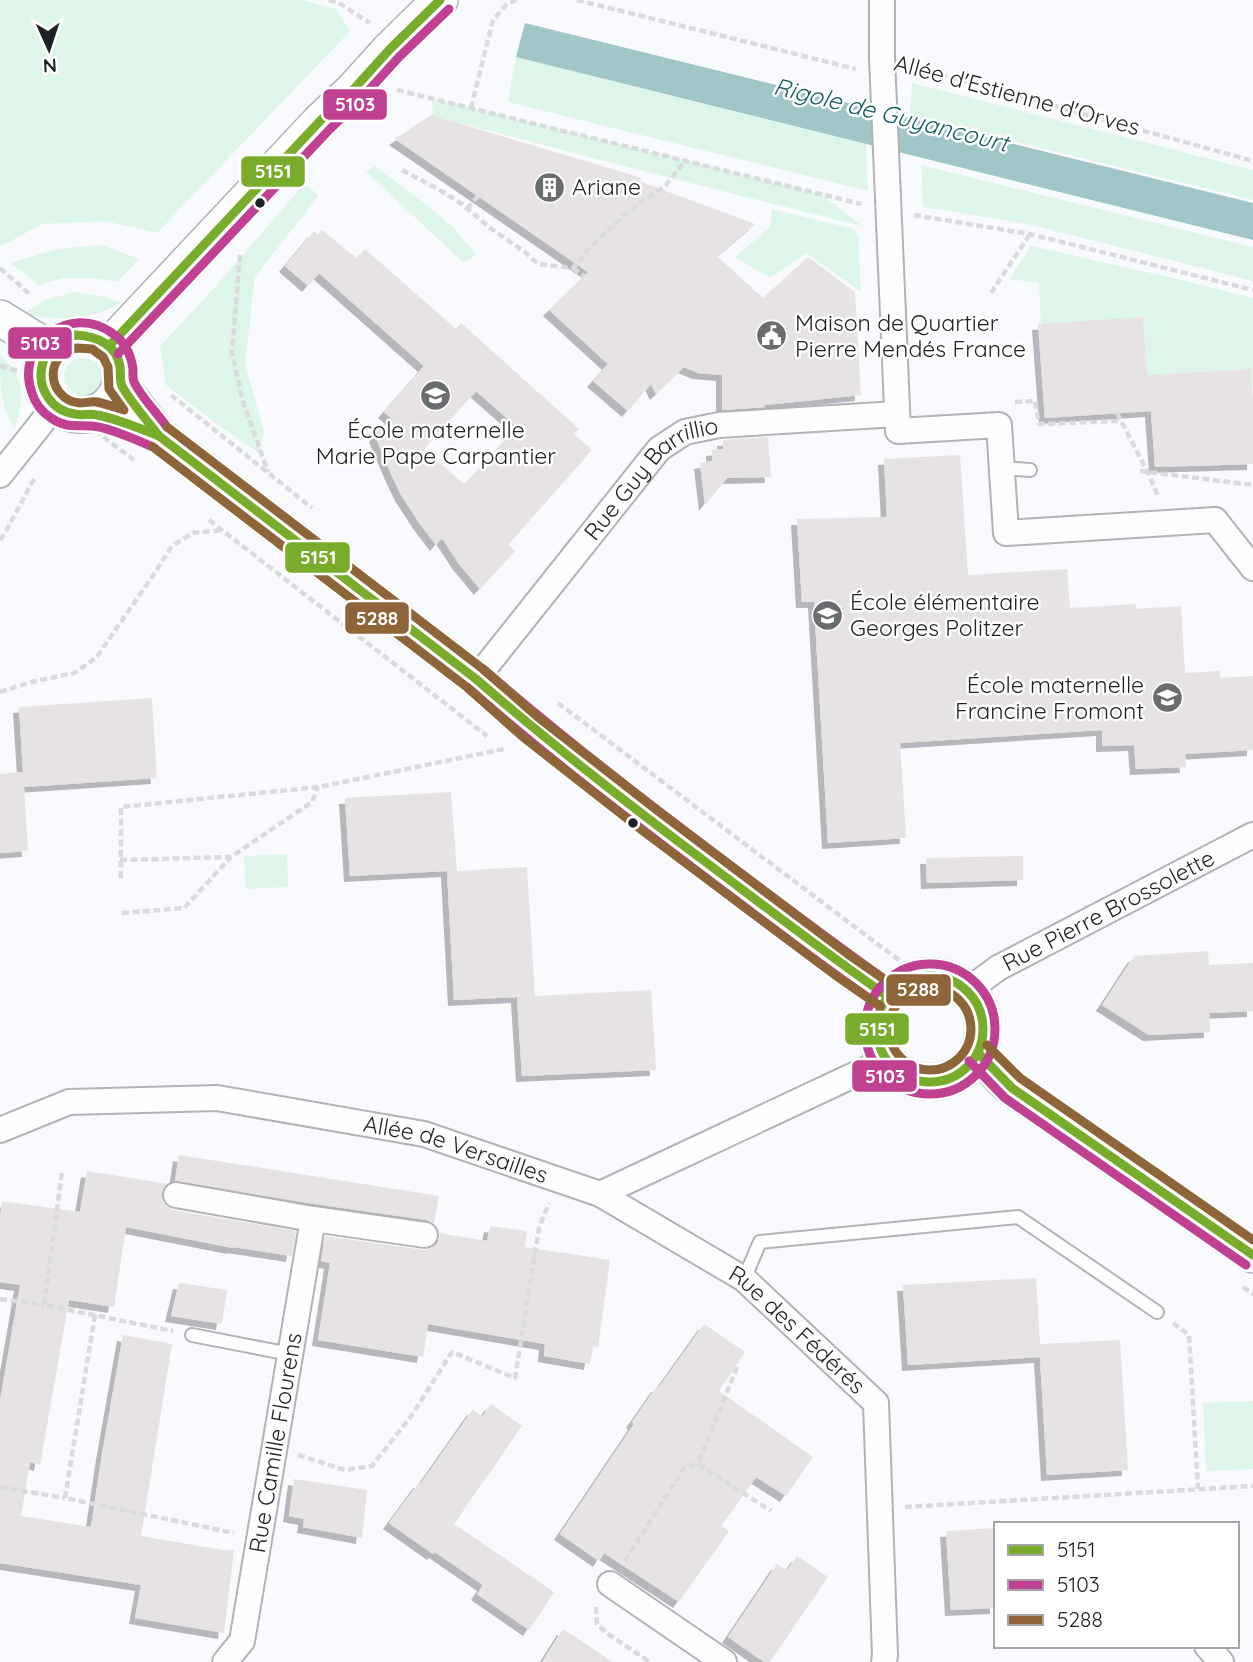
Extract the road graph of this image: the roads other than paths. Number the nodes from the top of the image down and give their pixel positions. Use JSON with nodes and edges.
{"nodes":[{"id":1,"x":409,"y":0,"type":"edge"},
{"id":2,"x":440,"y":0,"type":"edge"},
{"id":3,"x":882,"y":0,"type":"edge"},
{"id":4,"x":287,"y":157,"type":"junction"},
{"id":5,"x":0,"y":318,"type":"edge"},
{"id":6,"x":109,"y":346,"type":"junction"},
{"id":7,"x":50,"y":349,"type":"junction"},
{"id":8,"x":120,"y":385,"type":"junction"},
{"id":9,"x":55,"y":407,"type":"junction"},
{"id":10,"x":93,"y":414,"type":"junction"},
{"id":11,"x":897,"y":414,"type":"junction"},
{"id":12,"x":159,"y":436,"type":"junction"},
{"id":13,"x":1002,"y":470,"type":"junction"},
{"id":14,"x":1030,"y":470,"type":"dead end"},
{"id":15,"x":0,"y":475,"type":"edge"},
{"id":16,"x":1253,"y":568,"type":"edge"},
{"id":17,"x":476,"y":679,"type":"junction"},
{"id":18,"x":1253,"y":835,"type":"edge"},
{"id":19,"x":967,"y":990,"type":"junction"},
{"id":20,"x":887,"y":996,"type":"junction"},
{"id":21,"x":978,"y":1054,"type":"junction"},
{"id":22,"x":886,"y":1060,"type":"junction"},
{"id":23,"x":0,"y":1130,"type":"edge"},
{"id":24,"x":600,"y":1194,"type":"junction"},
{"id":25,"x":176,"y":1195,"type":"dead end"},
{"id":26,"x":313,"y":1219,"type":"junction"},
{"id":27,"x":425,"y":1235,"type":"dead end"},
{"id":28,"x":1253,"y":1255,"type":"edge"},
{"id":29,"x":744,"y":1279,"type":"junction"},
{"id":30,"x":1157,"y":1311,"type":"road end"},
{"id":31,"x":192,"y":1335,"type":"road end"},
{"id":32,"x":290,"y":1354,"type":"junction"},
{"id":33,"x":610,"y":1584,"type":"dead end"},
{"id":34,"x":225,"y":1662,"type":"edge"},
{"id":35,"x":724,"y":1662,"type":"edge"},
{"id":36,"x":884,"y":1662,"type":"edge"}],
"edges":[{"from":1,"to":4,"type":"street"},
{"from":2,"to":4,"type":"street"},
{"from":3,"to":11,"type":"street"},
{"from":4,"to":6,"type":"street"},
{"from":5,"to":7,"type":"street"},
{"from":6,"to":7,"type":"street"},
{"from":6,"to":8,"type":"street"},
{"from":7,"to":9,"type":"street"},
{"from":8,"to":10,"type":"street"},
{"from":8,"to":12,"type":"street"},
{"from":9,"to":10,"type":"street"},
{"from":9,"to":15,"type":"street"},
{"from":10,"to":12,"type":"street"},
{"from":11,"to":13,"type":"street"},
{"from":11,"to":17,"type":"street","name":"Rue Guy Barrillio"},
{"from":12,"to":17,"type":"street"},
{"from":13,"to":14,"type":"lane"},
{"from":13,"to":16,"type":"street"},
{"from":17,"to":20,"type":"street"},
{"from":18,"to":19,"type":"street","name":"Rue Pierre Brossolette"},
{"from":19,"to":20,"type":"street"},
{"from":19,"to":21,"type":"street"},
{"from":20,"to":22,"type":"street"},
{"from":21,"to":22,"type":"street"},
{"from":21,"to":28,"type":"street"},
{"from":22,"to":24,"type":"street"},
{"from":23,"to":24,"type":"street","name":"Allée de Versailles"},
{"from":24,"to":29,"type":"street","name":"Rue des Fédérés"},
{"from":25,"to":26,"type":"street"},
{"from":26,"to":27,"type":"street"},
{"from":26,"to":32,"type":"street","name":"Rue Camille Flourens"},
{"from":29,"to":30,"type":"lane"},
{"from":29,"to":36,"type":"street","name":"Rue des Fédérés"},
{"from":31,"to":32,"type":"lane"},
{"from":32,"to":34,"type":"street","name":"Rue Camille Flourens"},
{"from":33,"to":35,"type":"street"}]}
